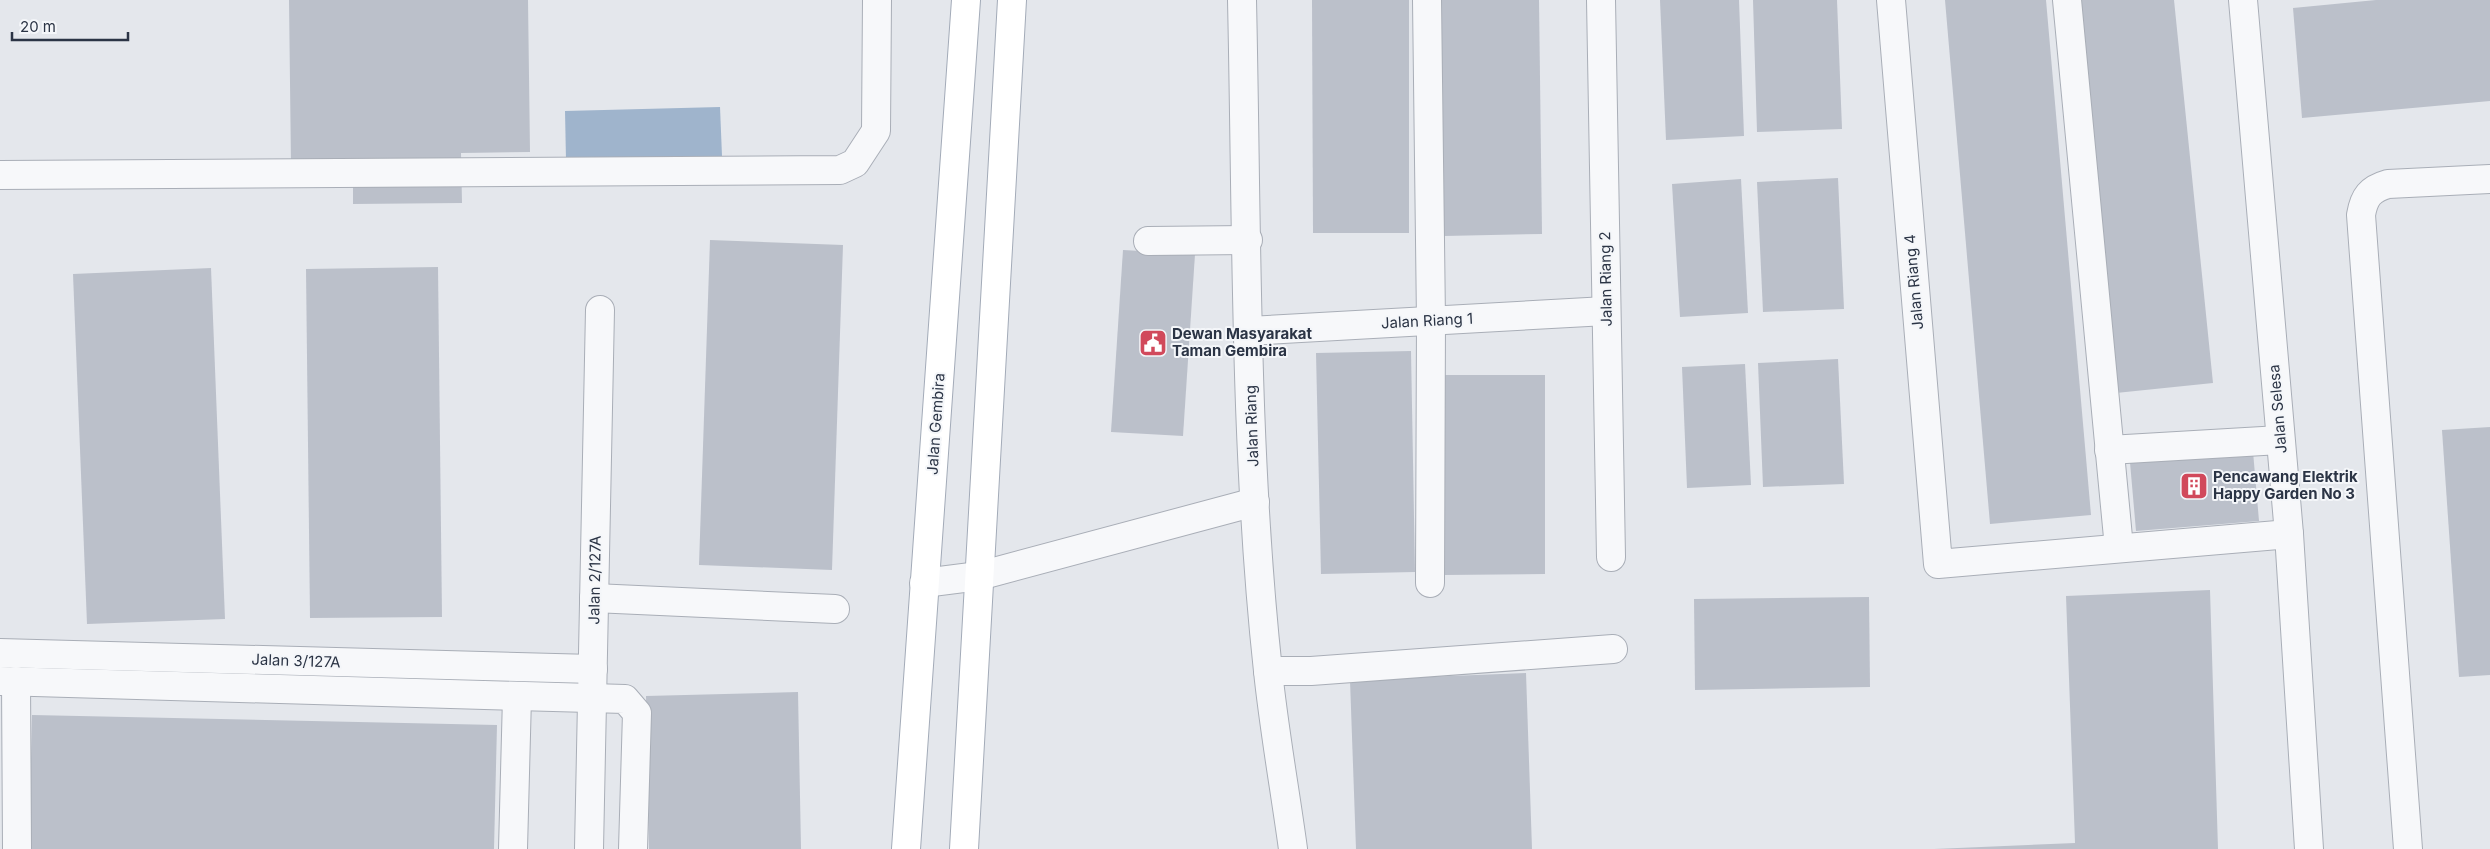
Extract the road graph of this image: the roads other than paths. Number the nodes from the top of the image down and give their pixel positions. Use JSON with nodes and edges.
{"nodes":[{"id":1,"x":877,"y":0,"type":"edge"},
{"id":2,"x":966,"y":0,"type":"edge"},
{"id":3,"x":1012,"y":0,"type":"edge"},
{"id":4,"x":1242,"y":0,"type":"edge"},
{"id":5,"x":1427,"y":0,"type":"edge"},
{"id":6,"x":1601,"y":0,"type":"edge"},
{"id":7,"x":1891,"y":0,"type":"edge"},
{"id":8,"x":1898,"y":0,"type":"edge"},
{"id":9,"x":2067,"y":0,"type":"edge"},
{"id":10,"x":2243,"y":0,"type":"edge"},
{"id":11,"x":0,"y":175,"type":"edge"},
{"id":12,"x":2490,"y":179,"type":"edge"},
{"id":13,"x":1248,"y":240,"type":"junction"},
{"id":14,"x":1148,"y":241,"type":"dead end"},
{"id":15,"x":600,"y":310,"type":"dead end"},
{"id":16,"x":1606,"y":311,"type":"junction"},
{"id":17,"x":1431,"y":321,"type":"junction"},
{"id":18,"x":1248,"y":331,"type":"junction"},
{"id":19,"x":2280,"y":440,"type":"junction"},
{"id":20,"x":2109,"y":450,"type":"junction"},
{"id":21,"x":1255,"y":502,"type":"junction"},
{"id":22,"x":2289,"y":534,"type":"junction"},
{"id":23,"x":2119,"y":548,"type":"junction"},
{"id":24,"x":1611,"y":557,"type":"dead end"},
{"id":25,"x":979,"y":576,"type":"junction"},
{"id":26,"x":924,"y":583,"type":"junction"},
{"id":27,"x":1430,"y":583,"type":"dead end"},
{"id":28,"x":594,"y":598,"type":"junction"},
{"id":29,"x":835,"y":609,"type":"dead end"},
{"id":30,"x":1613,"y":649,"type":"dead end"},
{"id":31,"x":0,"y":653,"type":"edge"},
{"id":32,"x":593,"y":669,"type":"junction"},
{"id":33,"x":1268,"y":671,"type":"junction"},
{"id":34,"x":8,"y":681,"type":"edge"},
{"id":35,"x":517,"y":697,"type":"junction"},
{"id":36,"x":593,"y":699,"type":"junction"},
{"id":37,"x":17,"y":849,"type":"edge"},
{"id":38,"x":513,"y":849,"type":"edge"},
{"id":39,"x":589,"y":849,"type":"edge"},
{"id":40,"x":633,"y":849,"type":"edge"},
{"id":41,"x":906,"y":849,"type":"edge"},
{"id":42,"x":964,"y":849,"type":"edge"},
{"id":43,"x":1293,"y":849,"type":"edge"},
{"id":44,"x":2309,"y":849,"type":"edge"},
{"id":45,"x":2408,"y":849,"type":"edge"}],
"edges":[{"from":1,"to":11,"type":"street"},
{"from":2,"to":26,"type":"main road","name":"Jalan Gembira"},
{"from":3,"to":25,"type":"main road"},
{"from":4,"to":13,"type":"street","name":"Jalan Riang"},
{"from":5,"to":17,"type":"street"},
{"from":6,"to":16,"type":"street","name":"Jalan Riang 2"},
{"from":7,"to":8,"type":"street"},
{"from":7,"to":23,"type":"street","name":"Jalan Riang 4"},
{"from":9,"to":20,"type":"street"},
{"from":10,"to":19,"type":"street","name":"Jalan Selesa"},
{"from":12,"to":45,"type":"street"},
{"from":13,"to":14,"type":"street"},
{"from":13,"to":18,"type":"street","name":"Jalan Riang"},
{"from":15,"to":28,"type":"street","name":"Jalan 2/127A"},
{"from":16,"to":17,"type":"street","name":"Jalan Riang 1"},
{"from":16,"to":24,"type":"street","name":"Jalan Riang 2"},
{"from":17,"to":18,"type":"street","name":"Jalan Riang 1"},
{"from":17,"to":27,"type":"street"},
{"from":18,"to":21,"type":"street","name":"Jalan Riang"},
{"from":19,"to":20,"type":"street"},
{"from":19,"to":22,"type":"street","name":"Jalan Selesa"},
{"from":20,"to":23,"type":"street"},
{"from":21,"to":25,"type":"street"},
{"from":21,"to":33,"type":"street","name":"Jalan Riang"},
{"from":22,"to":23,"type":"street"},
{"from":22,"to":44,"type":"street","name":"Jalan Selesa"},
{"from":25,"to":26,"type":"street"},
{"from":25,"to":42,"type":"main road"},
{"from":26,"to":41,"type":"main road","name":"Jalan Gembira"},
{"from":28,"to":29,"type":"street"},
{"from":28,"to":32,"type":"street","name":"Jalan 2/127A"},
{"from":30,"to":33,"type":"street"},
{"from":31,"to":32,"type":"street","name":"Jalan 3/127A"},
{"from":32,"to":36,"type":"street","name":"Jalan 2/127A"},
{"from":33,"to":43,"type":"street","name":"Jalan Riang"},
{"from":34,"to":35,"type":"street"},
{"from":34,"to":37,"type":"street"},
{"from":35,"to":36,"type":"street"},
{"from":35,"to":38,"type":"street"},
{"from":36,"to":39,"type":"street","name":"Jalan 2/127A"},
{"from":36,"to":40,"type":"street"}]}
